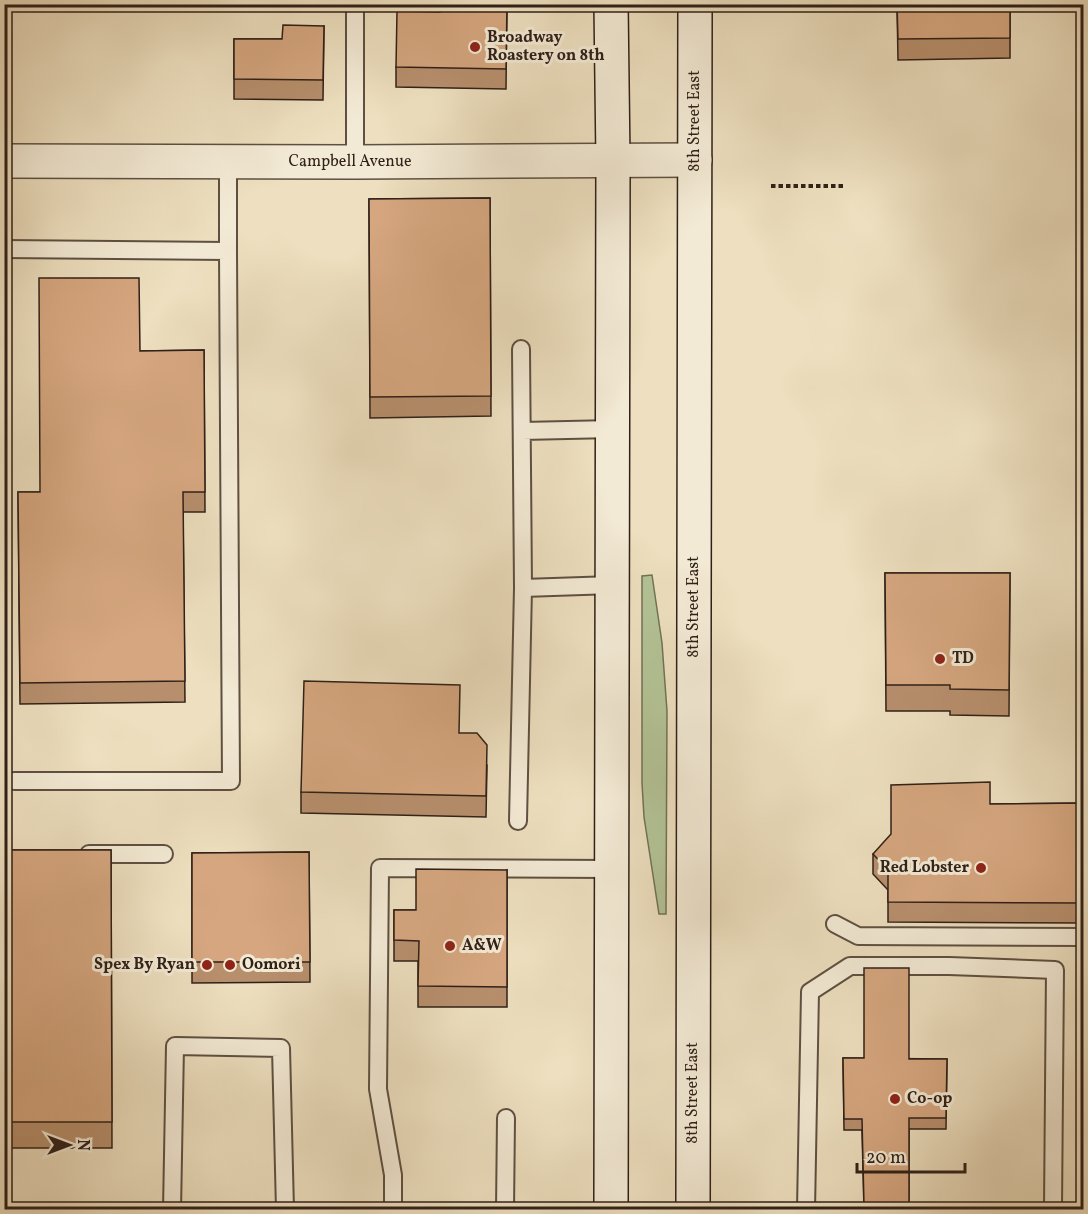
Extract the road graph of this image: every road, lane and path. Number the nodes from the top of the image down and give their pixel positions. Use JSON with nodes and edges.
{"nodes":[{"id":1,"x":355,"y":4,"type":"edge"},
{"id":2,"x":611,"y":4,"type":"edge"},
{"id":3,"x":694,"y":4,"type":"edge"},
{"id":4,"x":695,"y":160,"type":"junction"},
{"id":5,"x":4,"y":161,"type":"edge"},
{"id":6,"x":613,"y":161,"type":"junction"},
{"id":7,"x":228,"y":162,"type":"junction"},
{"id":8,"x":355,"y":162,"type":"junction"},
{"id":9,"x":771,"y":186,"type":"dead end"},
{"id":10,"x":843,"y":186,"type":"dead end"},
{"id":11,"x":4,"y":249,"type":"edge"},
{"id":12,"x":228,"y":251,"type":"junction"},
{"id":13,"x":521,"y":349,"type":"dead end"},
{"id":14,"x":613,"y":429,"type":"junction"},
{"id":15,"x":522,"y":431,"type":"junction"},
{"id":16,"x":613,"y":585,"type":"junction"},
{"id":17,"x":523,"y":588,"type":"junction"},
{"id":18,"x":14,"y":781,"type":"dead end"},
{"id":19,"x":518,"y":821,"type":"dead end"},
{"id":20,"x":73,"y":854,"type":"edge"},
{"id":21,"x":164,"y":854,"type":"dead end"},
{"id":22,"x":611,"y":869,"type":"junction"},
{"id":23,"x":836,"y":924,"type":"dead end"},
{"id":24,"x":1083,"y":937,"type":"edge"},
{"id":25,"x":506,"y":1118,"type":"dead end"},
{"id":26,"x":172,"y":1209,"type":"edge"},
{"id":27,"x":285,"y":1209,"type":"edge"},
{"id":28,"x":393,"y":1209,"type":"edge"},
{"id":29,"x":505,"y":1209,"type":"edge"},
{"id":30,"x":611,"y":1209,"type":"edge"},
{"id":31,"x":693,"y":1209,"type":"edge"},
{"id":32,"x":806,"y":1209,"type":"edge"},
{"id":33,"x":1053,"y":1209,"type":"edge"}],
"edges":[{"from":1,"to":8,"type":"lane"},
{"from":2,"to":6,"type":"main road"},
{"from":3,"to":4,"type":"main road","name":"8th Street East"},
{"from":4,"to":6,"type":"main road","name":"Campbell Avenue"},
{"from":4,"to":31,"type":"main road","name":"8th Street East"},
{"from":5,"to":7,"type":"main road","name":"Campbell Avenue"},
{"from":6,"to":8,"type":"main road","name":"Campbell Avenue"},
{"from":6,"to":14,"type":"main road"},
{"from":7,"to":8,"type":"main road","name":"Campbell Avenue"},
{"from":7,"to":12,"type":"lane"},
{"from":9,"to":10,"type":"path"},
{"from":11,"to":12,"type":"lane"},
{"from":12,"to":18,"type":"lane"},
{"from":13,"to":15,"type":"lane"},
{"from":14,"to":15,"type":"lane"},
{"from":14,"to":16,"type":"main road"},
{"from":15,"to":17,"type":"lane"},
{"from":16,"to":17,"type":"lane"},
{"from":16,"to":22,"type":"main road"},
{"from":17,"to":19,"type":"lane"},
{"from":20,"to":21,"type":"lane"},
{"from":22,"to":28,"type":"lane"},
{"from":22,"to":30,"type":"main road"},
{"from":23,"to":24,"type":"lane"},
{"from":25,"to":29,"type":"lane"},
{"from":26,"to":27,"type":"lane"},
{"from":32,"to":33,"type":"lane"}]}
